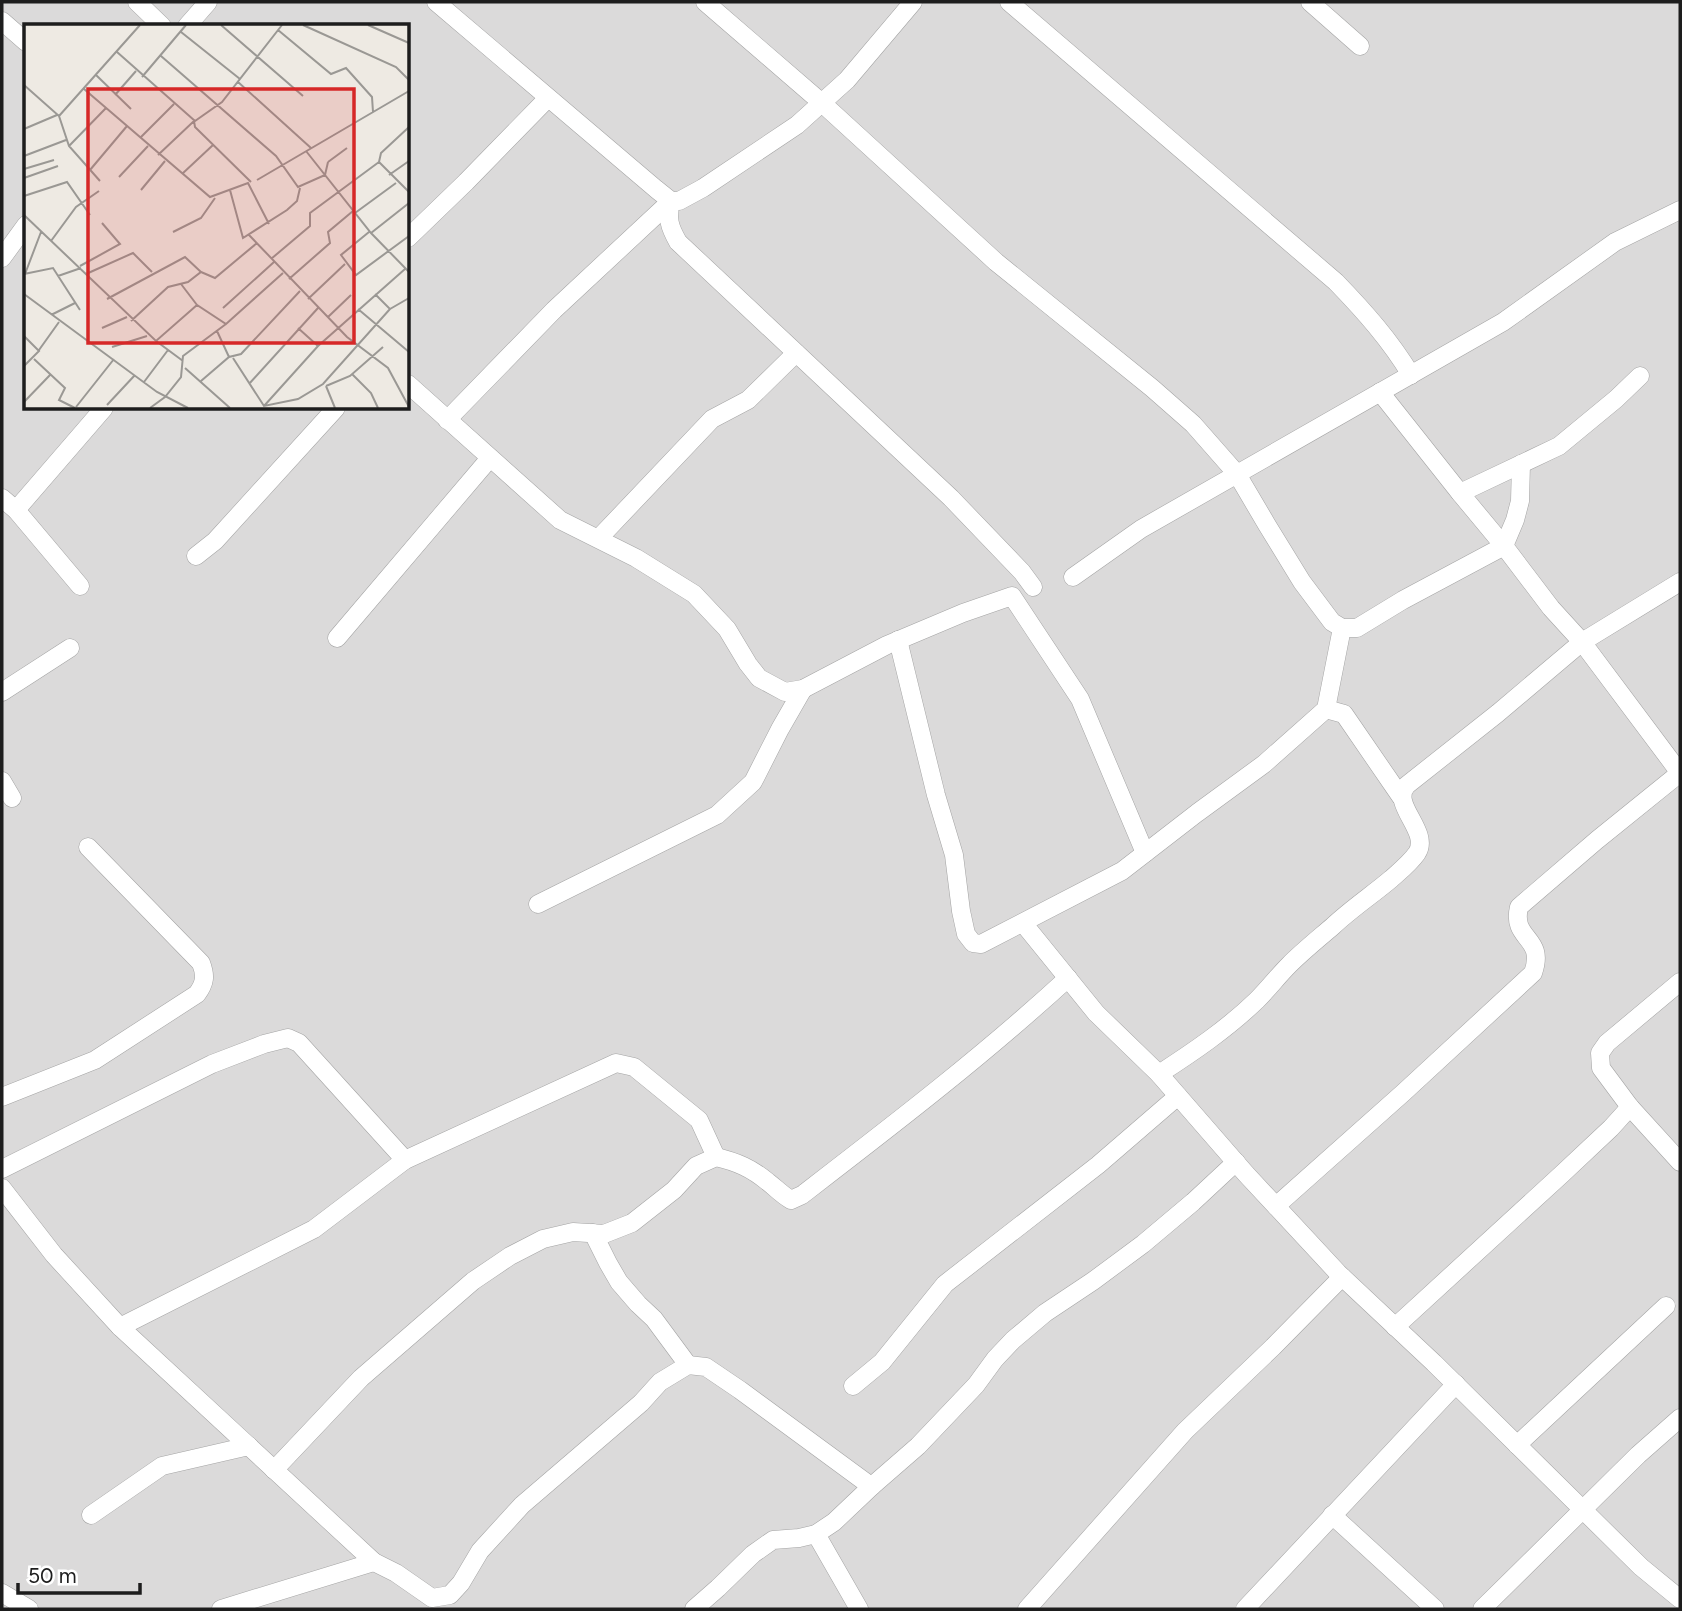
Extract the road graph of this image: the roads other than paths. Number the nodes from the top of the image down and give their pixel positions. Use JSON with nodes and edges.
{"nodes":[{"id":1,"x":137,"y":2,"type":"edge"},
{"id":2,"x":208,"y":2,"type":"edge"},
{"id":3,"x":436,"y":2,"type":"edge"},
{"id":4,"x":705,"y":2,"type":"edge"},
{"id":5,"x":913,"y":2,"type":"edge"},
{"id":6,"x":1009,"y":2,"type":"edge"},
{"id":7,"x":1310,"y":2,"type":"edge"},
{"id":8,"x":2,"y":21,"type":"edge"},
{"id":9,"x":160,"y":24,"type":"edge"},
{"id":10,"x":189,"y":24,"type":"edge"},
{"id":11,"x":24,"y":40,"type":"edge"},
{"id":12,"x":1360,"y":46,"type":"dead end"},
{"id":13,"x":548,"y":98,"type":"junction"},
{"id":14,"x":822,"y":103,"type":"junction"},
{"id":15,"x":671,"y":201,"type":"junction"},
{"id":16,"x":1680,"y":210,"type":"edge"},
{"id":17,"x":24,"y":228,"type":"edge"},
{"id":18,"x":410,"y":236,"type":"edge"},
{"id":19,"x":2,"y":258,"type":"edge"},
{"id":20,"x":796,"y":352,"type":"junction"},
{"id":21,"x":1411,"y":375,"type":"junction"},
{"id":22,"x":1640,"y":376,"type":"dead end"},
{"id":23,"x":410,"y":386,"type":"edge"},
{"id":24,"x":1380,"y":392,"type":"junction"},
{"id":25,"x":102,"y":410,"type":"edge"},
{"id":26,"x":334,"y":410,"type":"edge"},
{"id":27,"x":447,"y":420,"type":"junction"},
{"id":28,"x":490,"y":458,"type":"junction"},
{"id":29,"x":1521,"y":464,"type":"junction"},
{"id":30,"x":1237,"y":474,"type":"junction"},
{"id":31,"x":1460,"y":493,"type":"junction"},
{"id":32,"x":9,"y":504,"type":"edge"},
{"id":33,"x":599,"y":538,"type":"junction"},
{"id":34,"x":1504,"y":546,"type":"junction"},
{"id":35,"x":197,"y":556,"type":"dead end"},
{"id":36,"x":1073,"y":577,"type":"dead end"},
{"id":37,"x":1680,"y":582,"type":"edge"},
{"id":38,"x":80,"y":586,"type":"dead end"},
{"id":39,"x":1033,"y":587,"type":"dead end"},
{"id":40,"x":1342,"y":628,"type":"junction"},
{"id":41,"x":337,"y":638,"type":"dead end"},
{"id":42,"x":898,"y":640,"type":"junction"},
{"id":43,"x":1582,"y":642,"type":"junction"},
{"id":44,"x":70,"y":648,"type":"dead end"},
{"id":45,"x":803,"y":689,"type":"junction"},
{"id":46,"x":2,"y":692,"type":"edge"},
{"id":47,"x":1326,"y":709,"type":"junction"},
{"id":48,"x":1680,"y":773,"type":"edge"},
{"id":49,"x":2,"y":781,"type":"edge"},
{"id":50,"x":1401,"y":797,"type":"junction"},
{"id":51,"x":12,"y":798,"type":"dead end"},
{"id":52,"x":88,"y":847,"type":"dead end"},
{"id":53,"x":1145,"y":853,"type":"junction"},
{"id":54,"x":538,"y":904,"type":"dead end"},
{"id":55,"x":1023,"y":923,"type":"junction"},
{"id":56,"x":1068,"y":978,"type":"junction"},
{"id":57,"x":1680,"y":982,"type":"edge"},
{"id":58,"x":1159,"y":1074,"type":"junction"},
{"id":59,"x":1178,"y":1096,"type":"junction"},
{"id":60,"x":2,"y":1097,"type":"edge"},
{"id":61,"x":1630,"y":1107,"type":"junction"},
{"id":62,"x":716,"y":1157,"type":"junction"},
{"id":63,"x":405,"y":1160,"type":"junction"},
{"id":64,"x":1236,"y":1162,"type":"junction"},
{"id":65,"x":1680,"y":1162,"type":"edge"},
{"id":66,"x":2,"y":1169,"type":"edge"},
{"id":67,"x":2,"y":1188,"type":"edge"},
{"id":68,"x":1276,"y":1206,"type":"junction"},
{"id":69,"x":593,"y":1233,"type":"junction"},
{"id":70,"x":1342,"y":1276,"type":"junction"},
{"id":71,"x":1667,"y":1306,"type":"dead end"},
{"id":72,"x":120,"y":1327,"type":"junction"},
{"id":73,"x":1395,"y":1327,"type":"junction"},
{"id":74,"x":688,"y":1365,"type":"junction"},
{"id":75,"x":1456,"y":1384,"type":"junction"},
{"id":76,"x":853,"y":1386,"type":"dead end"},
{"id":77,"x":1680,"y":1418,"type":"edge"},
{"id":78,"x":1517,"y":1445,"type":"junction"},
{"id":79,"x":249,"y":1447,"type":"junction"},
{"id":80,"x":274,"y":1470,"type":"junction"},
{"id":81,"x":872,"y":1486,"type":"junction"},
{"id":82,"x":1582,"y":1509,"type":"junction"},
{"id":83,"x":1332,"y":1515,"type":"junction"},
{"id":84,"x":91,"y":1516,"type":"dead end"},
{"id":85,"x":816,"y":1534,"type":"junction"},
{"id":86,"x":374,"y":1562,"type":"junction"},
{"id":87,"x":2,"y":1593,"type":"edge"},
{"id":88,"x":432,"y":1598,"type":"junction"},
{"id":89,"x":1680,"y":1598,"type":"edge"},
{"id":90,"x":29,"y":1609,"type":"edge"},
{"id":91,"x":221,"y":1609,"type":"edge"},
{"id":92,"x":447,"y":1609,"type":"edge"},
{"id":93,"x":694,"y":1609,"type":"edge"},
{"id":94,"x":859,"y":1609,"type":"edge"},
{"id":95,"x":1027,"y":1609,"type":"edge"},
{"id":96,"x":1245,"y":1609,"type":"edge"},
{"id":97,"x":1435,"y":1609,"type":"edge"},
{"id":98,"x":1482,"y":1609,"type":"edge"}],
"edges":[{"from":1,"to":9,"type":"street"},
{"from":2,"to":10,"type":"street"},
{"from":3,"to":13,"type":"street"},
{"from":4,"to":14,"type":"street"},
{"from":5,"to":14,"type":"street"},
{"from":6,"to":21,"type":"street"},
{"from":7,"to":12,"type":"street"},
{"from":8,"to":11,"type":"street"},
{"from":13,"to":15,"type":"street"},
{"from":13,"to":18,"type":"street"},
{"from":14,"to":15,"type":"street"},
{"from":14,"to":30,"type":"street"},
{"from":15,"to":20,"type":"street"},
{"from":15,"to":27,"type":"street"},
{"from":16,"to":21,"type":"street"},
{"from":17,"to":19,"type":"street"},
{"from":20,"to":33,"type":"street"},
{"from":20,"to":39,"type":"street"},
{"from":21,"to":24,"type":"street"},
{"from":22,"to":29,"type":"street"},
{"from":23,"to":27,"type":"street"},
{"from":24,"to":30,"type":"street"},
{"from":24,"to":31,"type":"street"},
{"from":25,"to":32,"type":"street"},
{"from":26,"to":35,"type":"street"},
{"from":27,"to":28,"type":"street"},
{"from":28,"to":33,"type":"street"},
{"from":28,"to":41,"type":"street"},
{"from":29,"to":31,"type":"street"},
{"from":29,"to":34,"type":"street"},
{"from":30,"to":36,"type":"street"},
{"from":30,"to":40,"type":"street"},
{"from":31,"to":34,"type":"street"},
{"from":32,"to":38,"type":"street"},
{"from":33,"to":45,"type":"street"},
{"from":34,"to":40,"type":"street"},
{"from":34,"to":43,"type":"street"},
{"from":37,"to":43,"type":"street"},
{"from":40,"to":47,"type":"street"},
{"from":42,"to":45,"type":"street"},
{"from":42,"to":53,"type":"street"},
{"from":42,"to":55,"type":"street"},
{"from":43,"to":48,"type":"street"},
{"from":43,"to":50,"type":"street"},
{"from":44,"to":46,"type":"street"},
{"from":45,"to":54,"type":"street"},
{"from":47,"to":50,"type":"street"},
{"from":47,"to":53,"type":"street"},
{"from":48,"to":68,"type":"street"},
{"from":49,"to":51,"type":"street"},
{"from":50,"to":58,"type":"street"},
{"from":52,"to":60,"type":"street"},
{"from":53,"to":55,"type":"street"},
{"from":55,"to":56,"type":"street"},
{"from":56,"to":58,"type":"street"},
{"from":56,"to":62,"type":"street"},
{"from":57,"to":61,"type":"street"},
{"from":58,"to":59,"type":"street"},
{"from":59,"to":64,"type":"street"},
{"from":59,"to":76,"type":"street"},
{"from":61,"to":65,"type":"street"},
{"from":61,"to":73,"type":"street"},
{"from":62,"to":63,"type":"street"},
{"from":62,"to":69,"type":"street"},
{"from":63,"to":66,"type":"street"},
{"from":63,"to":72,"type":"street"},
{"from":64,"to":68,"type":"street"},
{"from":64,"to":81,"type":"street"},
{"from":67,"to":72,"type":"street"},
{"from":68,"to":70,"type":"street"},
{"from":69,"to":74,"type":"street"},
{"from":69,"to":80,"type":"street"},
{"from":70,"to":73,"type":"street"},
{"from":70,"to":95,"type":"street"},
{"from":71,"to":78,"type":"street"},
{"from":72,"to":79,"type":"street"},
{"from":73,"to":75,"type":"street"},
{"from":74,"to":81,"type":"street"},
{"from":74,"to":88,"type":"street"},
{"from":75,"to":78,"type":"street"},
{"from":75,"to":83,"type":"street"},
{"from":77,"to":82,"type":"street"},
{"from":78,"to":82,"type":"street"},
{"from":79,"to":80,"type":"street"},
{"from":79,"to":84,"type":"street"},
{"from":80,"to":86,"type":"street"},
{"from":81,"to":85,"type":"street"},
{"from":82,"to":89,"type":"street"},
{"from":82,"to":98,"type":"street"},
{"from":83,"to":96,"type":"street"},
{"from":83,"to":97,"type":"street"},
{"from":85,"to":93,"type":"street"},
{"from":85,"to":94,"type":"street"},
{"from":86,"to":88,"type":"street"},
{"from":86,"to":91,"type":"street"},
{"from":87,"to":90,"type":"street"},
{"from":88,"to":92,"type":"street"}]}
